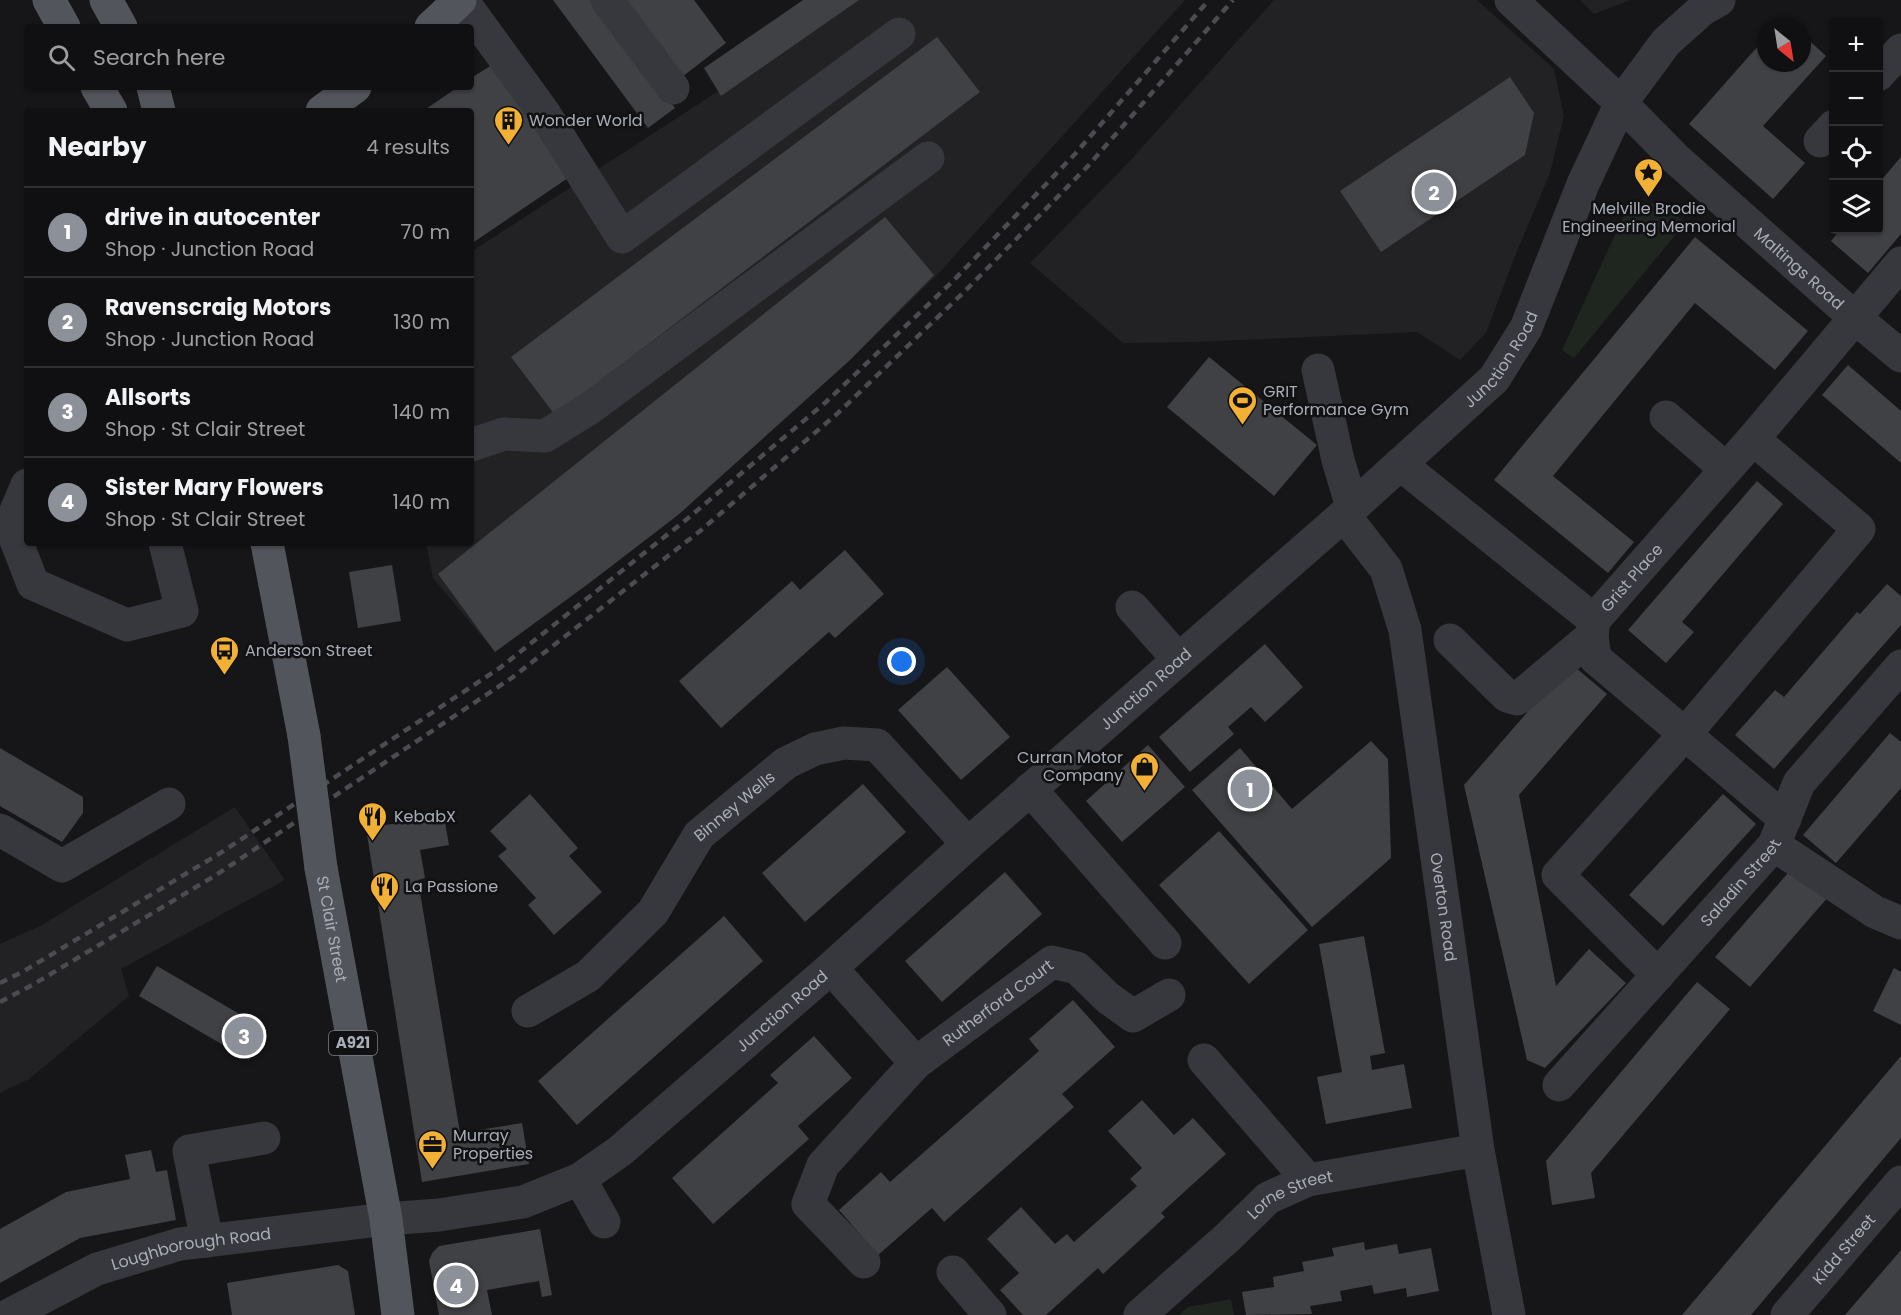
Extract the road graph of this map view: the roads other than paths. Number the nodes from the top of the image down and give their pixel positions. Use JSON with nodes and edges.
{"nodes":[{"id":1,"x":36,"y":0,"type":"edge"},
{"id":2,"x":49,"y":0,"type":"edge"},
{"id":3,"x":106,"y":0,"type":"edge"},
{"id":4,"x":461,"y":0,"type":"edge"},
{"id":5,"x":607,"y":0,"type":"edge"},
{"id":6,"x":1511,"y":0,"type":"edge"},
{"id":7,"x":1719,"y":0,"type":"edge"},
{"id":8,"x":59,"y":24,"type":"edge"},
{"id":9,"x":61,"y":24,"type":"edge"},
{"id":10,"x":120,"y":24,"type":"edge"},
{"id":11,"x":434,"y":24,"type":"edge"},
{"id":12,"x":899,"y":34,"type":"dead end"},
{"id":13,"x":1901,"y":50,"type":"edge"},
{"id":14,"x":1881,"y":72,"type":"edge"},
{"id":15,"x":673,"y":88,"type":"dead end"},
{"id":16,"x":100,"y":90,"type":"edge"},
{"id":17,"x":154,"y":90,"type":"edge"},
{"id":18,"x":351,"y":90,"type":"edge"},
{"id":19,"x":1621,"y":103,"type":"junction"},
{"id":20,"x":109,"y":108,"type":"edge"},
{"id":21,"x":158,"y":108,"type":"edge"},
{"id":22,"x":326,"y":108,"type":"edge"},
{"id":23,"x":928,"y":158,"type":"dead end"},
{"id":24,"x":1901,"y":263,"type":"edge"},
{"id":25,"x":1854,"y":317,"type":"junction"},
{"id":26,"x":1901,"y":356,"type":"edge"},
{"id":27,"x":1317,"y":370,"type":"dead end"},
{"id":28,"x":1666,"y":417,"type":"dead end"},
{"id":29,"x":1753,"y":439,"type":"junction"},
{"id":30,"x":474,"y":444,"type":"edge"},
{"id":31,"x":1400,"y":464,"type":"junction"},
{"id":32,"x":1726,"y":469,"type":"junction"},
{"id":33,"x":24,"y":492,"type":"edge"},
{"id":34,"x":1348,"y":511,"type":"junction"},
{"id":35,"x":166,"y":546,"type":"edge"},
{"id":36,"x":268,"y":546,"type":"edge"},
{"id":37,"x":1132,"y":607,"type":"dead end"},
{"id":38,"x":1593,"y":628,"type":"junction"},
{"id":39,"x":1450,"y":640,"type":"dead end"},
{"id":40,"x":1178,"y":659,"type":"junction"},
{"id":41,"x":1901,"y":666,"type":"edge"},
{"id":42,"x":1685,"y":734,"type":"junction"},
{"id":43,"x":1030,"y":789,"type":"junction"},
{"id":44,"x":169,"y":804,"type":"dead end"},
{"id":45,"x":0,"y":830,"type":"edge"},
{"id":46,"x":1780,"y":832,"type":"junction"},
{"id":47,"x":968,"y":844,"type":"junction"},
{"id":48,"x":1901,"y":923,"type":"edge"},
{"id":49,"x":1165,"y":943,"type":"dead end"},
{"id":50,"x":831,"y":968,"type":"junction"},
{"id":51,"x":1658,"y":975,"type":"junction"},
{"id":52,"x":1169,"y":995,"type":"dead end"},
{"id":53,"x":528,"y":1011,"type":"dead end"},
{"id":54,"x":1204,"y":1060,"type":"dead end"},
{"id":55,"x":916,"y":1063,"type":"junction"},
{"id":56,"x":1559,"y":1085,"type":"dead end"},
{"id":57,"x":264,"y":1138,"type":"dead end"},
{"id":58,"x":1478,"y":1150,"type":"junction"},
{"id":59,"x":580,"y":1179,"type":"junction"},
{"id":60,"x":1308,"y":1180,"type":"junction"},
{"id":61,"x":1901,"y":1182,"type":"edge"},
{"id":62,"x":386,"y":1219,"type":"junction"},
{"id":63,"x":604,"y":1222,"type":"dead end"},
{"id":64,"x":207,"y":1241,"type":"junction"},
{"id":65,"x":864,"y":1262,"type":"dead end"},
{"id":66,"x":953,"y":1272,"type":"dead end"},
{"id":67,"x":9,"y":1315,"type":"edge"},
{"id":68,"x":399,"y":1315,"type":"edge"},
{"id":69,"x":990,"y":1315,"type":"edge"},
{"id":70,"x":1140,"y":1315,"type":"edge"},
{"id":71,"x":1509,"y":1315,"type":"edge"},
{"id":72,"x":1787,"y":1315,"type":"edge"}],
"edges":[{"from":1,"to":8,"type":"street"},
{"from":2,"to":9,"type":"main road"},
{"from":3,"to":10,"type":"main road"},
{"from":4,"to":11,"type":"main road"},
{"from":4,"to":12,"type":"street"},
{"from":5,"to":15,"type":"street"},
{"from":6,"to":19,"type":"street","name":"Maltings Road"},
{"from":7,"to":19,"type":"street","name":"Junction Road"},
{"from":13,"to":14,"type":"street"},
{"from":16,"to":20,"type":"main road"},
{"from":17,"to":21,"type":"main road"},
{"from":18,"to":22,"type":"main road"},
{"from":19,"to":25,"type":"street","name":"Maltings Road"},
{"from":19,"to":31,"type":"street","name":"Junction Road"},
{"from":23,"to":30,"type":"street"},
{"from":24,"to":25,"type":"street","name":"Grist Place"},
{"from":25,"to":26,"type":"street","name":"Maltings Road"},
{"from":25,"to":29,"type":"street","name":"Grist Place"},
{"from":27,"to":34,"type":"street"},
{"from":28,"to":32,"type":"street"},
{"from":29,"to":32,"type":"street","name":"Grist Place"},
{"from":29,"to":42,"type":"street"},
{"from":31,"to":34,"type":"street","name":"Junction Road"},
{"from":31,"to":38,"type":"street"},
{"from":32,"to":38,"type":"street","name":"Grist Place"},
{"from":33,"to":35,"type":"street"},
{"from":34,"to":40,"type":"street","name":"Junction Road"},
{"from":34,"to":58,"type":"street","name":"Overton Road"},
{"from":36,"to":62,"type":"main road","name":"St Clair Street","number":"A921","bridge":true},
{"from":37,"to":40,"type":"street"},
{"from":38,"to":39,"type":"street","name":"Grist Place"},
{"from":38,"to":42,"type":"street"},
{"from":40,"to":43,"type":"street","name":"Junction Road"},
{"from":41,"to":46,"type":"street","name":"Saladin Street"},
{"from":42,"to":46,"type":"street"},
{"from":42,"to":51,"type":"street"},
{"from":43,"to":47,"type":"street","name":"Junction Road"},
{"from":43,"to":49,"type":"street"},
{"from":44,"to":45,"type":"street"},
{"from":46,"to":48,"type":"street"},
{"from":46,"to":51,"type":"street","name":"Saladin Street"},
{"from":47,"to":50,"type":"street","name":"Junction Road"},
{"from":47,"to":53,"type":"street","name":"Binney Wells"},
{"from":50,"to":55,"type":"street"},
{"from":50,"to":59,"type":"street","name":"Junction Road"},
{"from":51,"to":56,"type":"street","name":"Saladin Street"},
{"from":52,"to":55,"type":"street","name":"Rutherford Court"},
{"from":54,"to":60,"type":"street"},
{"from":55,"to":65,"type":"street","name":"Rutherford Court"},
{"from":57,"to":64,"type":"street"},
{"from":58,"to":60,"type":"street","name":"Lorne Street"},
{"from":58,"to":71,"type":"street","name":"Overton Road"},
{"from":59,"to":62,"type":"street","name":"Junction Road"},
{"from":59,"to":63,"type":"street"},
{"from":60,"to":70,"type":"street","name":"Lorne Street"},
{"from":61,"to":72,"type":"street","name":"Kidd Street"},
{"from":62,"to":64,"type":"street","name":"Loughborough Road"},
{"from":62,"to":68,"type":"main road","name":"St Clair Street","number":"A921"},
{"from":64,"to":67,"type":"street","name":"Loughborough Road"},
{"from":66,"to":69,"type":"street"}]}
